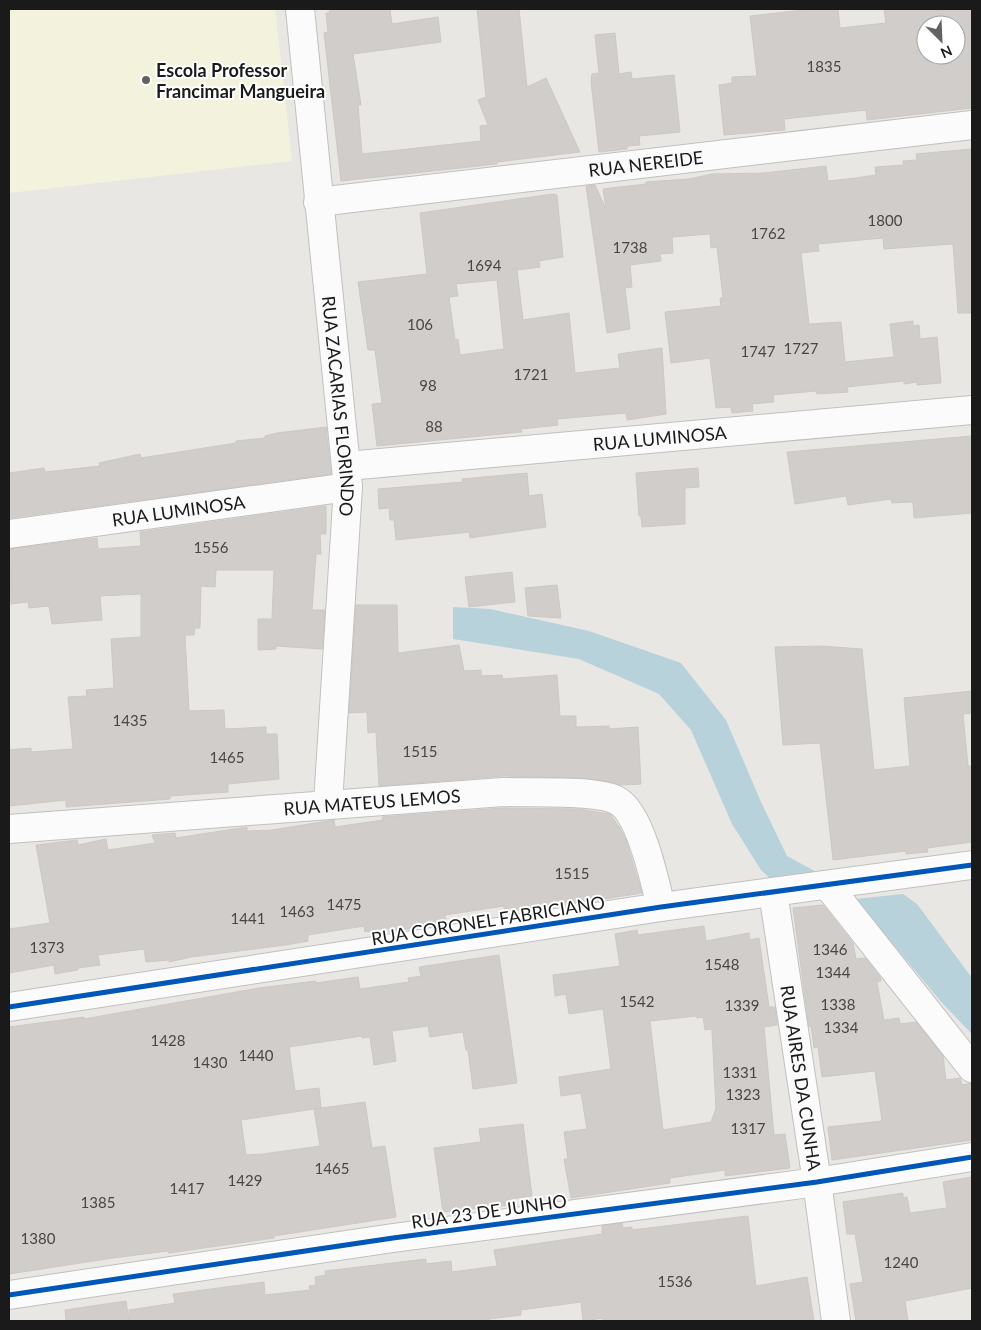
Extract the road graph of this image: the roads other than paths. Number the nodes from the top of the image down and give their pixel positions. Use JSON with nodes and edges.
{"nodes":[{"id":1,"x":300,"y":9,"type":"edge"},
{"id":2,"x":972,"y":125,"type":"edge"},
{"id":3,"x":318,"y":202,"type":"junction"},
{"id":4,"x":972,"y":410,"type":"edge"},
{"id":5,"x":347,"y":477,"type":"junction"},
{"id":6,"x":9,"y":534,"type":"edge"},
{"id":7,"x":328,"y":804,"type":"junction"},
{"id":8,"x":9,"y":829,"type":"edge"},
{"id":9,"x":972,"y":864,"type":"edge"},
{"id":10,"x":828,"y":886,"type":"junction"},
{"id":11,"x":773,"y":892,"type":"junction"},
{"id":12,"x":661,"y":907,"type":"junction"},
{"id":13,"x":9,"y":1007,"type":"edge"},
{"id":14,"x":972,"y":1068,"type":"edge"},
{"id":15,"x":972,"y":1157,"type":"edge"},
{"id":16,"x":818,"y":1182,"type":"junction"},
{"id":17,"x":9,"y":1295,"type":"edge"},
{"id":18,"x":836,"y":1321,"type":"edge"}],
"edges":[{"from":1,"to":3,"type":"street","name":"RUA ZACARIAS FLORINDO"},
{"from":2,"to":3,"type":"street","name":"RUA NEREIDE"},
{"from":3,"to":5,"type":"street","name":"RUA ZACARIAS FLORINDO"},
{"from":4,"to":5,"type":"street","name":"RUA LUMINOSA"},
{"from":5,"to":6,"type":"street","name":"RUA LUMINOSA"},
{"from":5,"to":7,"type":"street","name":"RUA ZACARIAS FLORINDO"},
{"from":7,"to":8,"type":"street","name":"RUA MATEUS LEMOS"},
{"from":7,"to":12,"type":"street","name":"RUA MATEUS LEMOS"},
{"from":9,"to":10,"type":"street","name":"RUA CORONEL FABRICIANO"},
{"from":10,"to":11,"type":"street","name":"RUA CORONEL FABRICIANO"},
{"from":10,"to":14,"type":"street"},
{"from":11,"to":12,"type":"street","name":"RUA CORONEL FABRICIANO"},
{"from":11,"to":16,"type":"street","name":"RUA AIRES DA CUNHA"},
{"from":12,"to":13,"type":"street","name":"RUA CORONEL FABRICIANO"},
{"from":15,"to":16,"type":"street","name":"RUA 23 DE JUNHO"},
{"from":16,"to":17,"type":"street","name":"RUA 23 DE JUNHO"},
{"from":16,"to":18,"type":"street","name":"RUA AIRES DA CUNHA"}]}
